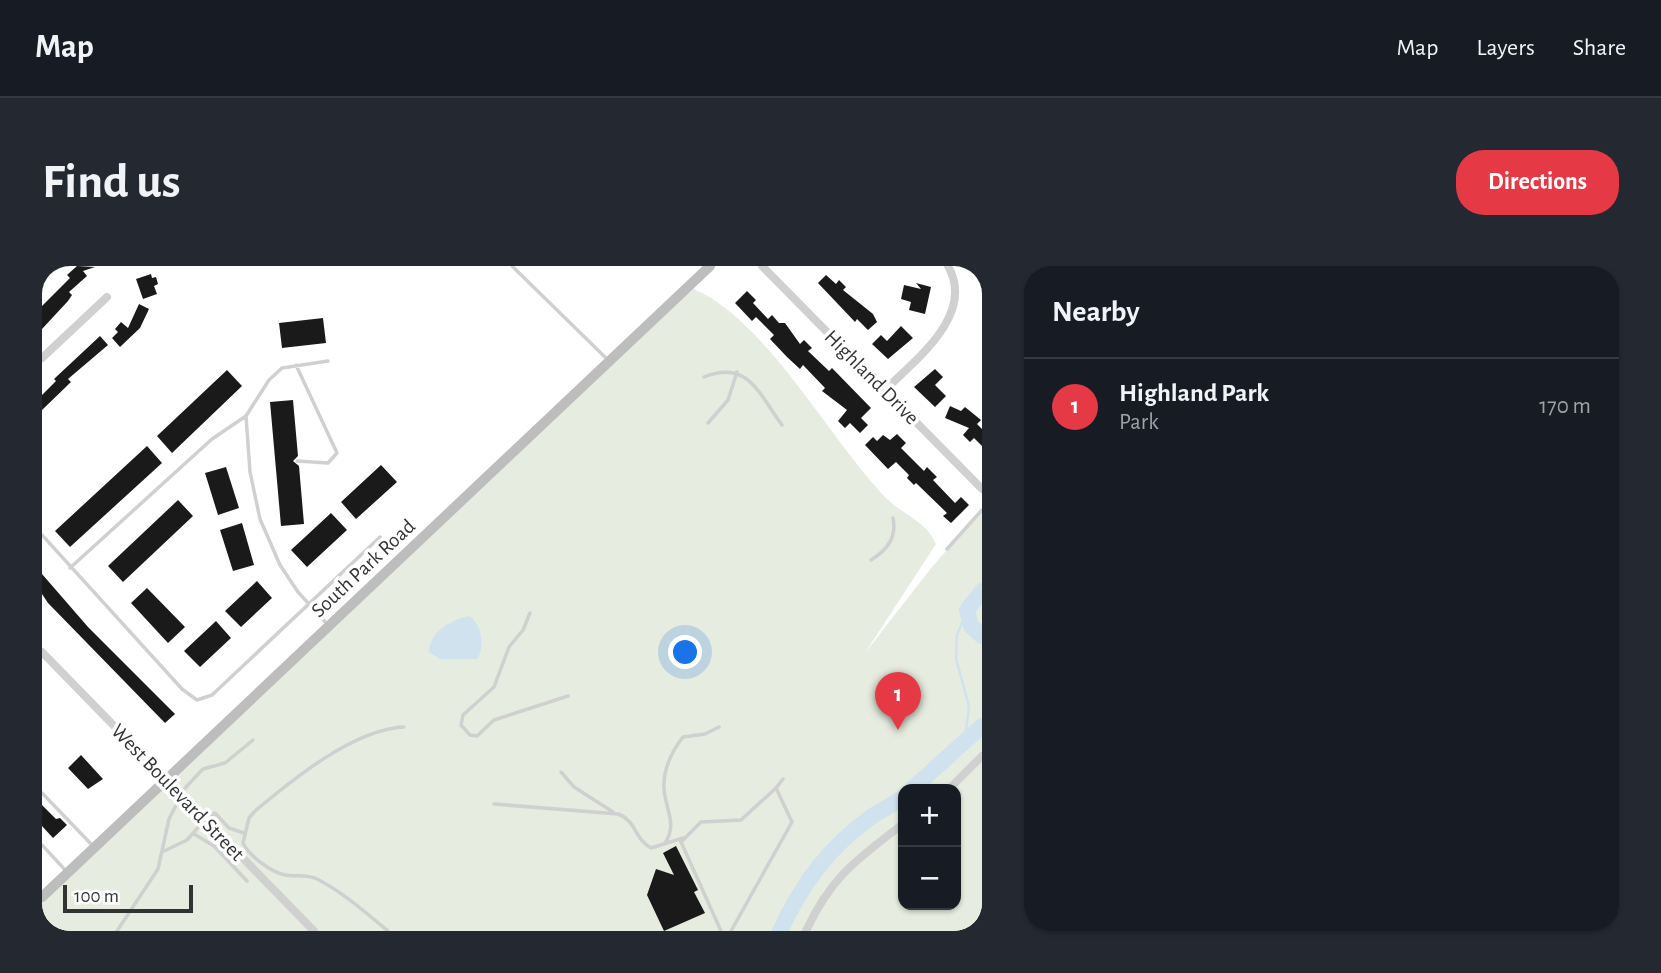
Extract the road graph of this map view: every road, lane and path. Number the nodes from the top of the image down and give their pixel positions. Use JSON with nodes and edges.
{"nodes":[{"id":1,"x":512,"y":266,"type":"edge"},
{"id":2,"x":710,"y":266,"type":"edge"},
{"id":3,"x":762,"y":266,"type":"edge"},
{"id":4,"x":948,"y":266,"type":"edge"},
{"id":5,"x":107,"y":297,"type":"dead end"},
{"id":6,"x":42,"y":358,"type":"edge"},
{"id":7,"x":328,"y":361,"type":"dead end"},
{"id":8,"x":610,"y":361,"type":"junction"},
{"id":9,"x":296,"y":365,"type":"junction"},
{"id":10,"x":737,"y":372,"type":"junction"},
{"id":11,"x":704,"y":377,"type":"dead end"},
{"id":12,"x":885,"y":390,"type":"junction"},
{"id":13,"x":246,"y":415,"type":"junction"},
{"id":14,"x":708,"y":423,"type":"dead end"},
{"id":15,"x":782,"y":425,"type":"dead end"},
{"id":16,"x":297,"y":461,"type":"dead end"},
{"id":17,"x":982,"y":489,"type":"edge"},
{"id":18,"x":982,"y":509,"type":"edge"},
{"id":19,"x":894,"y":518,"type":"dead end"},
{"id":20,"x":42,"y":535,"type":"edge"},
{"id":21,"x":380,"y":537,"type":"dead end"},
{"id":22,"x":947,"y":549,"type":"dead end"},
{"id":23,"x":871,"y":561,"type":"dead end"},
{"id":24,"x":70,"y":568,"type":"junction"},
{"id":25,"x":309,"y":604,"type":"junction"},
{"id":26,"x":530,"y":613,"type":"dead end"},
{"id":27,"x":330,"y":627,"type":"junction"},
{"id":28,"x":42,"y":652,"type":"edge"},
{"id":29,"x":568,"y":696,"type":"dead end"},
{"id":30,"x":404,"y":727,"type":"dead end"},
{"id":31,"x":719,"y":727,"type":"dead end"},
{"id":32,"x":253,"y":740,"type":"dead end"},
{"id":33,"x":982,"y":757,"type":"edge"},
{"id":34,"x":561,"y":772,"type":"dead end"},
{"id":35,"x":783,"y":779,"type":"dead end"},
{"id":36,"x":166,"y":782,"type":"junction"},
{"id":37,"x":954,"y":784,"type":"edge"},
{"id":38,"x":776,"y":788,"type":"junction"},
{"id":39,"x":42,"y":793,"type":"edge"},
{"id":40,"x":181,"y":796,"type":"junction"},
{"id":41,"x":494,"y":804,"type":"dead end"},
{"id":42,"x":615,"y":813,"type":"junction"},
{"id":43,"x":204,"y":820,"type":"junction"},
{"id":44,"x":898,"y":828,"type":"edge"},
{"id":45,"x":244,"y":833,"type":"junction"},
{"id":46,"x":194,"y":834,"type":"junction"},
{"id":47,"x":683,"y":838,"type":"junction"},
{"id":48,"x":664,"y":844,"type":"junction"},
{"id":49,"x":42,"y":845,"type":"edge"},
{"id":50,"x":95,"y":848,"type":"junction"},
{"id":51,"x":162,"y":853,"type":"junction"},
{"id":52,"x":68,"y":873,"type":"junction"},
{"id":53,"x":247,"y":881,"type":"dead end"},
{"id":54,"x":42,"y":897,"type":"edge"},
{"id":55,"x":117,"y":931,"type":"edge"},
{"id":56,"x":314,"y":931,"type":"edge"},
{"id":57,"x":388,"y":931,"type":"edge"},
{"id":58,"x":721,"y":931,"type":"edge"},
{"id":59,"x":731,"y":931,"type":"edge"},
{"id":60,"x":806,"y":931,"type":"edge"}],
"edges":[{"from":1,"to":8,"type":"lane"},
{"from":2,"to":8,"type":"street","name":"South Park Road"},
{"from":3,"to":12,"type":"street","name":"Highland Drive"},
{"from":4,"to":12,"type":"street"},
{"from":5,"to":6,"type":"street"},
{"from":7,"to":9,"type":"lane"},
{"from":8,"to":27,"type":"street","name":"South Park Road"},
{"from":9,"to":13,"type":"lane"},
{"from":9,"to":16,"type":"lane"},
{"from":10,"to":11,"type":"lane"},
{"from":10,"to":14,"type":"lane"},
{"from":10,"to":15,"type":"lane"},
{"from":12,"to":17,"type":"street","name":"Highland Drive"},
{"from":13,"to":24,"type":"lane"},
{"from":13,"to":25,"type":"lane"},
{"from":18,"to":22,"type":"lane"},
{"from":19,"to":23,"type":"lane"},
{"from":20,"to":24,"type":"lane"},
{"from":21,"to":25,"type":"lane"},
{"from":24,"to":25,"type":"lane"},
{"from":25,"to":27,"type":"lane"},
{"from":26,"to":29,"type":"lane"},
{"from":27,"to":36,"type":"street","name":"South Park Road"},
{"from":28,"to":36,"type":"street","name":"West Boulevard Street"},
{"from":30,"to":45,"type":"lane"},
{"from":31,"to":48,"type":"lane"},
{"from":32,"to":40,"type":"lane"},
{"from":33,"to":37,"type":"street"},
{"from":34,"to":42,"type":"lane"},
{"from":35,"to":38,"type":"lane"},
{"from":36,"to":40,"type":"street","name":"West Boulevard Street"},
{"from":36,"to":50,"type":"street","name":"South Park Road"},
{"from":38,"to":47,"type":"lane"},
{"from":38,"to":59,"type":"lane"},
{"from":39,"to":50,"type":"lane"},
{"from":40,"to":43,"type":"street","name":"West Boulevard Street"},
{"from":40,"to":51,"type":"lane"},
{"from":41,"to":42,"type":"lane"},
{"from":42,"to":48,"type":"lane"},
{"from":43,"to":45,"type":"lane"},
{"from":43,"to":46,"type":"lane"},
{"from":43,"to":56,"type":"street","name":"West Boulevard Street"},
{"from":44,"to":60,"type":"street"},
{"from":45,"to":57,"type":"lane"},
{"from":46,"to":51,"type":"lane"},
{"from":46,"to":53,"type":"lane"},
{"from":47,"to":48,"type":"lane"},
{"from":47,"to":58,"type":"lane"},
{"from":49,"to":52,"type":"lane"},
{"from":50,"to":52,"type":"street","name":"South Park Road"},
{"from":51,"to":55,"type":"lane"},
{"from":52,"to":54,"type":"street","name":"South Park Road"}]}
